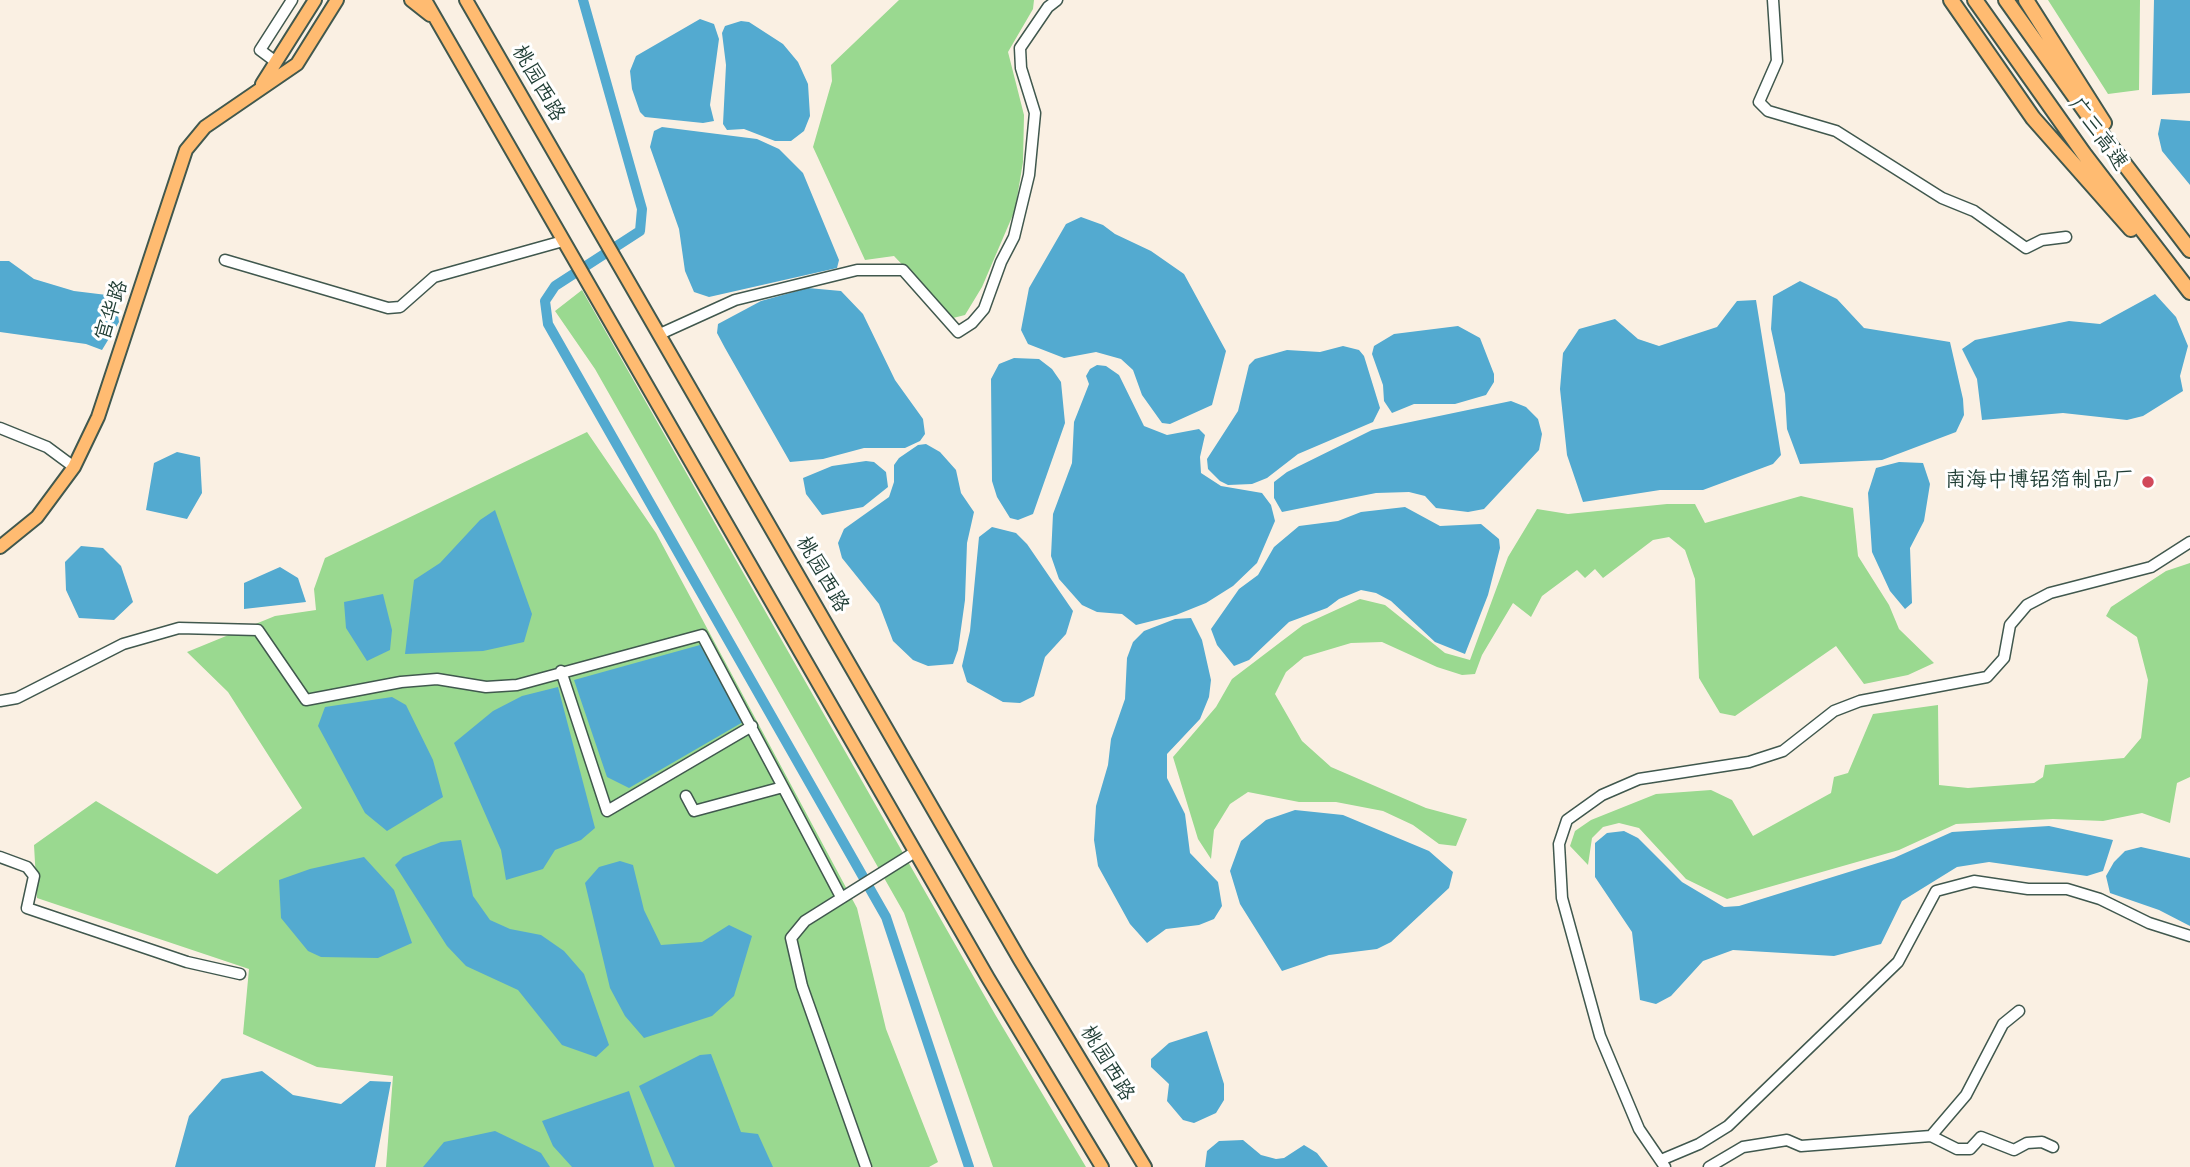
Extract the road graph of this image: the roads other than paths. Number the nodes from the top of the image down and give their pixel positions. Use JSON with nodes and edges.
{"nodes":[{"id":1,"x":292,"y":0,"type":"edge"},
{"id":2,"x":316,"y":0,"type":"edge"},
{"id":3,"x":337,"y":0,"type":"edge"},
{"id":4,"x":346,"y":0,"type":"edge"},
{"id":5,"x":411,"y":0,"type":"edge"},
{"id":6,"x":425,"y":0,"type":"edge"},
{"id":7,"x":1057,"y":0,"type":"edge"},
{"id":8,"x":1773,"y":0,"type":"edge"},
{"id":9,"x":1951,"y":0,"type":"edge"},
{"id":10,"x":1975,"y":0,"type":"edge"},
{"id":11,"x":2006,"y":0,"type":"edge"},
{"id":12,"x":2026,"y":0,"type":"edge"},
{"id":13,"x":467,"y":1,"type":"edge"},
{"id":14,"x":326,"y":18,"type":"junction"},
{"id":15,"x":436,"y":20,"type":"junction"},
{"id":16,"x":276,"y":62,"type":"junction"},
{"id":17,"x":258,"y":90,"type":"junction"},
{"id":18,"x":2152,"y":202,"type":"junction"},
{"id":19,"x":2066,"y":237,"type":"dead end"},
{"id":20,"x":566,"y":247,"type":"junction"},
{"id":21,"x":2190,"y":250,"type":"edge"},
{"id":22,"x":225,"y":260,"type":"dead end"},
{"id":23,"x":2176,"y":275,"type":"junction"},
{"id":24,"x":2190,"y":292,"type":"edge"},
{"id":25,"x":660,"y":334,"type":"junction"},
{"id":26,"x":0,"y":428,"type":"edge"},
{"id":27,"x":74,"y":467,"type":"junction"},
{"id":28,"x":2190,"y":542,"type":"edge"},
{"id":29,"x":0,"y":547,"type":"edge"},
{"id":30,"x":561,"y":671,"type":"junction"},
{"id":31,"x":0,"y":701,"type":"edge"},
{"id":32,"x":752,"y":726,"type":"junction"},
{"id":33,"x":783,"y":788,"type":"junction"},
{"id":34,"x":686,"y":796,"type":"dead end"},
{"id":35,"x":915,"y":852,"type":"junction"},
{"id":36,"x":0,"y":857,"type":"edge"},
{"id":37,"x":841,"y":897,"type":"junction"},
{"id":38,"x":2190,"y":936,"type":"edge"},
{"id":39,"x":240,"y":974,"type":"dead end"},
{"id":40,"x":2019,"y":1011,"type":"dead end"},
{"id":41,"x":1931,"y":1136,"type":"junction"},
{"id":42,"x":2053,"y":1147,"type":"dead end"},
{"id":43,"x":1663,"y":1164,"type":"edge"},
{"id":44,"x":866,"y":1167,"type":"edge"},
{"id":45,"x":1101,"y":1167,"type":"edge"},
{"id":46,"x":1145,"y":1167,"type":"edge"},
{"id":47,"x":1709,"y":1167,"type":"edge"}],
"edges":[{"from":1,"to":16,"type":"street"},
{"from":2,"to":16,"type":"main road","name":"官华路"},
{"from":3,"to":14,"type":"main road","name":"官华路"},
{"from":4,"to":14,"type":"main road"},
{"from":5,"to":15,"type":"main road"},
{"from":6,"to":15,"type":"main road"},
{"from":7,"to":25,"type":"street"},
{"from":8,"to":19,"type":"street"},
{"from":9,"to":23,"type":"highway"},
{"from":10,"to":23,"type":"highway","name":"广三高速"},
{"from":11,"to":18,"type":"highway","name":"广三高速"},
{"from":12,"to":18,"type":"highway"},
{"from":13,"to":25,"type":"main road","name":"桃园西路"},
{"from":14,"to":17,"type":"main road","name":"官华路"},
{"from":15,"to":20,"type":"main road"},
{"from":16,"to":17,"type":"main road","name":"官华路"},
{"from":17,"to":27,"type":"main road","name":"官华路"},
{"from":18,"to":21,"type":"highway","name":"广三高速"},
{"from":20,"to":22,"type":"street"},
{"from":20,"to":35,"type":"main road"},
{"from":23,"to":24,"type":"highway","name":"广三高速"},
{"from":25,"to":46,"type":"main road","name":"桃园西路"},
{"from":26,"to":27,"type":"street"},
{"from":27,"to":29,"type":"main road","name":"官华路"},
{"from":28,"to":43,"type":"street"},
{"from":30,"to":31,"type":"street"},
{"from":30,"to":32,"type":"street"},
{"from":30,"to":32,"type":"street"},
{"from":32,"to":33,"type":"street"},
{"from":33,"to":34,"type":"street"},
{"from":33,"to":37,"type":"street"},
{"from":35,"to":37,"type":"street"},
{"from":35,"to":45,"type":"main road"},
{"from":36,"to":39,"type":"street"},
{"from":37,"to":44,"type":"street"},
{"from":38,"to":43,"type":"street"},
{"from":40,"to":41,"type":"street"},
{"from":41,"to":42,"type":"street"},
{"from":41,"to":47,"type":"street"}]}
